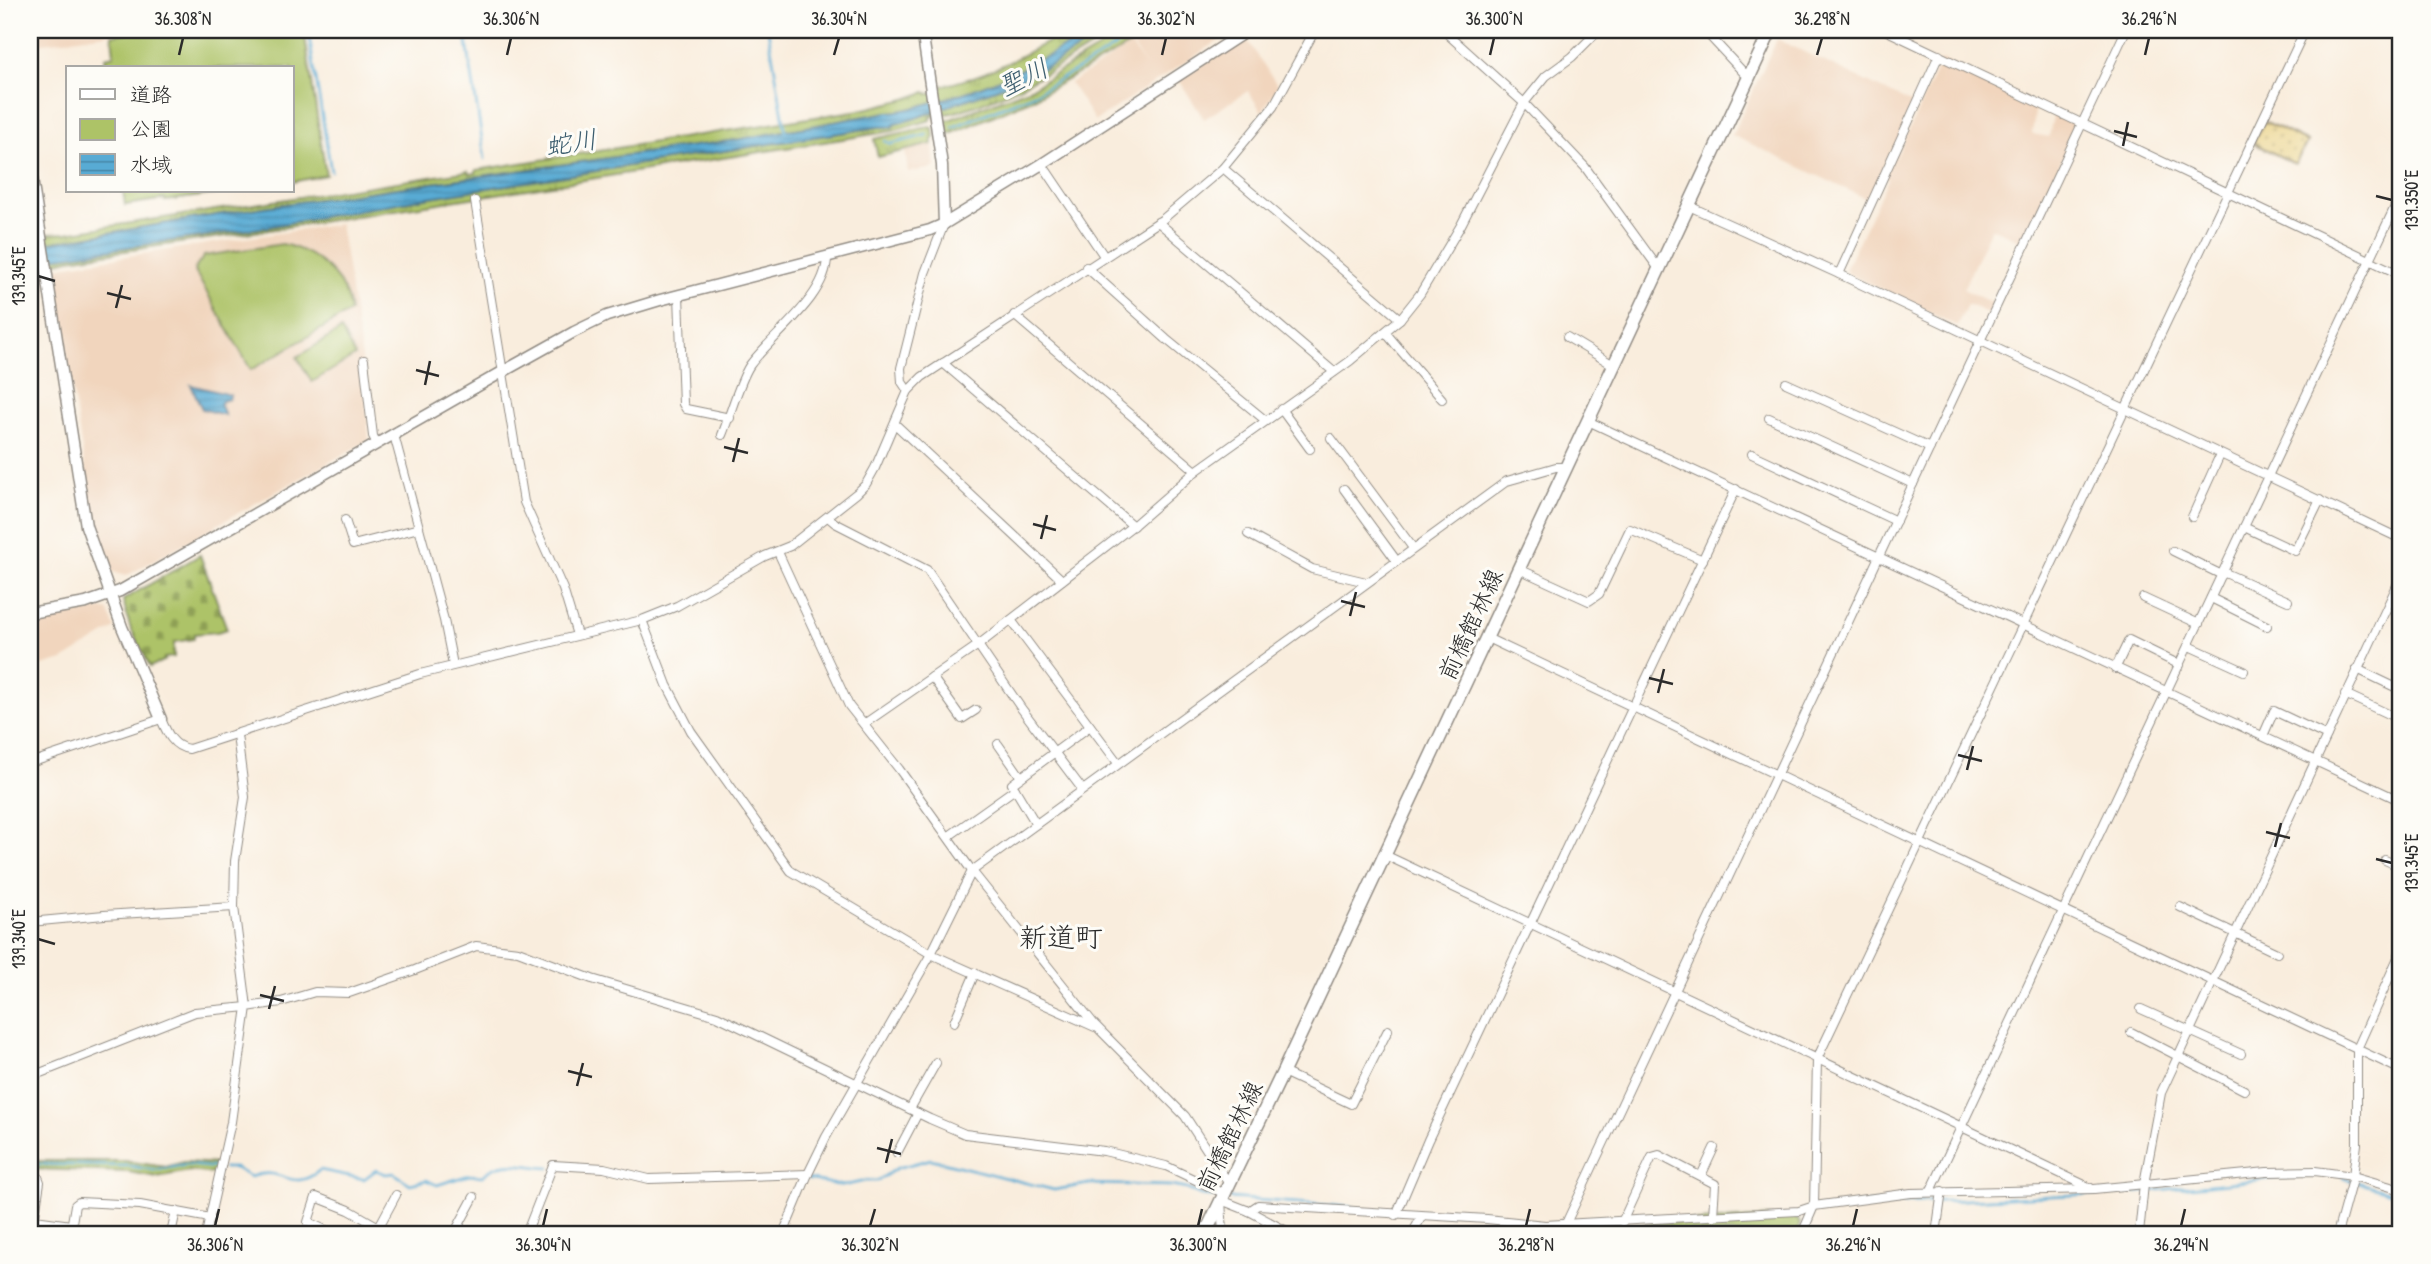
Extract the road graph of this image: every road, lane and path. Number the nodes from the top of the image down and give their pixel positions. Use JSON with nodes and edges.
{"nodes":[{"id":1,"x":922,"y":30,"type":"edge"},
{"id":2,"x":1248,"y":30,"type":"edge"},
{"id":3,"x":1315,"y":30,"type":"edge"},
{"id":4,"x":1443,"y":30,"type":"edge"},
{"id":5,"x":1599,"y":30,"type":"edge"},
{"id":6,"x":1704,"y":30,"type":"edge"},
{"id":7,"x":1772,"y":30,"type":"edge"},
{"id":8,"x":1885,"y":30,"type":"edge"},
{"id":9,"x":2126,"y":30,"type":"edge"},
{"id":10,"x":2305,"y":30,"type":"edge"},
{"id":11,"x":1939,"y":55,"type":"junction"},
{"id":12,"x":1750,"y":77,"type":"junction"},
{"id":13,"x":1524,"y":103,"type":"junction"},
{"id":14,"x":2082,"y":124,"type":"junction"},
{"id":15,"x":1042,"y":164,"type":"junction"},
{"id":16,"x":30,"y":166,"type":"edge"},
{"id":17,"x":1223,"y":168,"type":"junction"},
{"id":18,"x":2227,"y":191,"type":"junction"},
{"id":19,"x":2401,"y":194,"type":"edge"},
{"id":20,"x":475,"y":201,"type":"dead end"},
{"id":21,"x":1689,"y":206,"type":"junction"},
{"id":22,"x":1158,"y":222,"type":"junction"},
{"id":23,"x":944,"y":224,"type":"junction"},
{"id":24,"x":1104,"y":256,"type":"junction"},
{"id":25,"x":827,"y":257,"type":"junction"},
{"id":26,"x":2371,"y":260,"type":"junction"},
{"id":27,"x":1086,"y":267,"type":"junction"},
{"id":28,"x":1659,"y":269,"type":"junction"},
{"id":29,"x":1839,"y":274,"type":"junction"},
{"id":30,"x":2401,"y":275,"type":"edge"},
{"id":31,"x":679,"y":295,"type":"junction"},
{"id":32,"x":1014,"y":315,"type":"junction"},
{"id":33,"x":1400,"y":318,"type":"junction"},
{"id":34,"x":1385,"y":332,"type":"junction"},
{"id":35,"x":1567,"y":337,"type":"dead end"},
{"id":36,"x":1980,"y":341,"type":"junction"},
{"id":37,"x":364,"y":360,"type":"dead end"},
{"id":38,"x":943,"y":363,"type":"junction"},
{"id":39,"x":1615,"y":366,"type":"junction"},
{"id":40,"x":503,"y":371,"type":"junction"},
{"id":41,"x":1334,"y":372,"type":"junction"},
{"id":42,"x":1786,"y":383,"type":"dead end"},
{"id":43,"x":908,"y":391,"type":"junction"},
{"id":44,"x":1442,"y":399,"type":"dead end"},
{"id":45,"x":1281,"y":410,"type":"junction"},
{"id":46,"x":2125,"y":411,"type":"junction"},
{"id":47,"x":730,"y":418,"type":"junction"},
{"id":48,"x":1769,"y":418,"type":"dead end"},
{"id":49,"x":1265,"y":420,"type":"junction"},
{"id":50,"x":1588,"y":421,"type":"junction"},
{"id":51,"x":895,"y":424,"type":"junction"},
{"id":52,"x":394,"y":435,"type":"junction"},
{"id":53,"x":722,"y":435,"type":"dead end"},
{"id":54,"x":1331,"y":438,"type":"dead end"},
{"id":55,"x":377,"y":444,"type":"junction"},
{"id":56,"x":1930,"y":448,"type":"junction"},
{"id":57,"x":1310,"y":449,"type":"dead end"},
{"id":58,"x":1752,"y":454,"type":"dead end"},
{"id":59,"x":2220,"y":455,"type":"junction"},
{"id":60,"x":1567,"y":467,"type":"junction"},
{"id":61,"x":1196,"y":471,"type":"junction"},
{"id":62,"x":2267,"y":476,"type":"junction"},
{"id":63,"x":1913,"y":484,"type":"junction"},
{"id":64,"x":1344,"y":489,"type":"dead end"},
{"id":65,"x":1736,"y":489,"type":"junction"},
{"id":66,"x":2320,"y":500,"type":"junction"},
{"id":67,"x":828,"y":517,"type":"junction"},
{"id":68,"x":2192,"y":517,"type":"dead end"},
{"id":69,"x":345,"y":520,"type":"dead end"},
{"id":70,"x":1896,"y":521,"type":"junction"},
{"id":71,"x":1133,"y":526,"type":"junction"},
{"id":72,"x":2244,"y":527,"type":"junction"},
{"id":73,"x":419,"y":528,"type":"junction"},
{"id":74,"x":1248,"y":534,"type":"dead end"},
{"id":75,"x":2401,"y":539,"type":"edge"},
{"id":76,"x":1413,"y":548,"type":"junction"},
{"id":77,"x":2173,"y":551,"type":"dead end"},
{"id":78,"x":778,"y":552,"type":"junction"},
{"id":79,"x":1878,"y":558,"type":"junction"},
{"id":80,"x":1396,"y":560,"type":"junction"},
{"id":81,"x":1703,"y":560,"type":"junction"},
{"id":82,"x":1519,"y":569,"type":"junction"},
{"id":83,"x":2223,"y":573,"type":"junction"},
{"id":84,"x":2401,"y":577,"type":"edge"},
{"id":85,"x":1062,"y":580,"type":"junction"},
{"id":86,"x":1366,"y":582,"type":"junction"},
{"id":87,"x":110,"y":595,"type":"junction"},
{"id":88,"x":2143,"y":598,"type":"dead end"},
{"id":89,"x":2211,"y":598,"type":"junction"},
{"id":90,"x":2288,"y":601,"type":"dead end"},
{"id":91,"x":30,"y":613,"type":"edge"},
{"id":92,"x":642,"y":620,"type":"junction"},
{"id":93,"x":1011,"y":620,"type":"junction"},
{"id":94,"x":2199,"y":624,"type":"junction"},
{"id":95,"x":2022,"y":626,"type":"junction"},
{"id":96,"x":2267,"y":626,"type":"dead end"},
{"id":97,"x":577,"y":635,"type":"junction"},
{"id":98,"x":1487,"y":638,"type":"junction"},
{"id":99,"x":977,"y":646,"type":"junction"},
{"id":100,"x":2189,"y":646,"type":"junction"},
{"id":101,"x":453,"y":665,"type":"junction"},
{"id":102,"x":2180,"y":665,"type":"junction"},
{"id":103,"x":2115,"y":669,"type":"junction"},
{"id":104,"x":2357,"y":669,"type":"junction"},
{"id":105,"x":2244,"y":671,"type":"dead end"},
{"id":106,"x":932,"y":677,"type":"junction"},
{"id":107,"x":2401,"y":690,"type":"edge"},
{"id":108,"x":2168,"y":691,"type":"junction"},
{"id":109,"x":2346,"y":694,"type":"junction"},
{"id":110,"x":1634,"y":707,"type":"junction"},
{"id":111,"x":976,"y":710,"type":"dead end"},
{"id":112,"x":161,"y":719,"type":"junction"},
{"id":113,"x":2401,"y":720,"type":"edge"},
{"id":114,"x":864,"y":724,"type":"junction"},
{"id":115,"x":1090,"y":726,"type":"junction"},
{"id":116,"x":237,"y":735,"type":"junction"},
{"id":117,"x":2263,"y":736,"type":"junction"},
{"id":118,"x":2327,"y":736,"type":"junction"},
{"id":119,"x":998,"y":744,"type":"dead end"},
{"id":120,"x":1053,"y":752,"type":"junction"},
{"id":121,"x":2316,"y":761,"type":"junction"},
{"id":122,"x":1118,"y":763,"type":"junction"},
{"id":123,"x":30,"y":764,"type":"edge"},
{"id":124,"x":1777,"y":775,"type":"junction"},
{"id":125,"x":1021,"y":777,"type":"junction"},
{"id":126,"x":1015,"y":789,"type":"junction"},
{"id":127,"x":1082,"y":789,"type":"junction"},
{"id":128,"x":2401,"y":801,"type":"edge"},
{"id":129,"x":1036,"y":824,"type":"junction"},
{"id":130,"x":949,"y":836,"type":"junction"},
{"id":131,"x":1920,"y":843,"type":"junction"},
{"id":132,"x":1385,"y":855,"type":"junction"},
{"id":133,"x":2385,"y":860,"type":"dead end"},
{"id":134,"x":2401,"y":867,"type":"edge"},
{"id":135,"x":972,"y":871,"type":"junction"},
{"id":136,"x":234,"y":907,"type":"junction"},
{"id":137,"x":2180,"y":907,"type":"dead end"},
{"id":138,"x":2063,"y":911,"type":"junction"},
{"id":139,"x":30,"y":922,"type":"edge"},
{"id":140,"x":1532,"y":924,"type":"junction"},
{"id":141,"x":2235,"y":933,"type":"junction"},
{"id":142,"x":2401,"y":951,"type":"edge"},
{"id":143,"x":2277,"y":953,"type":"dead end"},
{"id":144,"x":931,"y":954,"type":"junction"},
{"id":145,"x":975,"y":973,"type":"junction"},
{"id":146,"x":2213,"y":979,"type":"junction"},
{"id":147,"x":1675,"y":992,"type":"junction"},
{"id":148,"x":247,"y":1007,"type":"junction"},
{"id":149,"x":2141,"y":1009,"type":"dead end"},
{"id":150,"x":954,"y":1022,"type":"dead end"},
{"id":151,"x":1098,"y":1028,"type":"junction"},
{"id":152,"x":1388,"y":1030,"type":"dead end"},
{"id":153,"x":2190,"y":1031,"type":"junction"},
{"id":154,"x":2131,"y":1032,"type":"dead end"},
{"id":155,"x":2357,"y":1049,"type":"junction"},
{"id":156,"x":2241,"y":1054,"type":"dead end"},
{"id":157,"x":2178,"y":1055,"type":"junction"},
{"id":158,"x":1817,"y":1059,"type":"junction"},
{"id":159,"x":936,"y":1063,"type":"dead end"},
{"id":160,"x":2401,"y":1070,"type":"edge"},
{"id":161,"x":1283,"y":1072,"type":"junction"},
{"id":162,"x":30,"y":1077,"type":"edge"},
{"id":163,"x":857,"y":1083,"type":"junction"},
{"id":164,"x":2244,"y":1090,"type":"dead end"},
{"id":165,"x":914,"y":1111,"type":"junction"},
{"id":166,"x":1961,"y":1127,"type":"junction"},
{"id":167,"x":1714,"y":1148,"type":"dead end"},
{"id":168,"x":897,"y":1153,"type":"dead end"},
{"id":169,"x":30,"y":1174,"type":"edge"},
{"id":170,"x":807,"y":1174,"type":"junction"},
{"id":171,"x":1701,"y":1176,"type":"junction"},
{"id":172,"x":2353,"y":1176,"type":"junction"},
{"id":173,"x":2144,"y":1184,"type":"junction"},
{"id":174,"x":2094,"y":1189,"type":"junction"},
{"id":175,"x":2401,"y":1190,"type":"edge"},
{"id":176,"x":1931,"y":1191,"type":"junction"},
{"id":177,"x":1942,"y":1191,"type":"junction"},
{"id":178,"x":1225,"y":1193,"type":"junction"},
{"id":179,"x":396,"y":1195,"type":"dead end"},
{"id":180,"x":474,"y":1197,"type":"dead end"},
{"id":181,"x":1814,"y":1206,"type":"junction"},
{"id":182,"x":177,"y":1211,"type":"junction"},
{"id":183,"x":1249,"y":1211,"type":"junction"},
{"id":184,"x":1396,"y":1215,"type":"junction"},
{"id":185,"x":1422,"y":1216,"type":"junction"},
{"id":186,"x":1713,"y":1216,"type":"junction"},
{"id":187,"x":210,"y":1218,"type":"junction"},
{"id":188,"x":34,"y":1220,"type":"junction"},
{"id":189,"x":1622,"y":1222,"type":"junction"},
{"id":190,"x":1566,"y":1223,"type":"junction"},
{"id":191,"x":71,"y":1230,"type":"edge"},
{"id":192,"x":377,"y":1231,"type":"edge"},
{"id":193,"x":32,"y":1234,"type":"edge"},
{"id":194,"x":171,"y":1234,"type":"edge"},
{"id":195,"x":206,"y":1234,"type":"edge"},
{"id":196,"x":334,"y":1234,"type":"edge"},
{"id":197,"x":454,"y":1234,"type":"edge"},
{"id":198,"x":526,"y":1234,"type":"edge"},
{"id":199,"x":783,"y":1234,"type":"edge"},
{"id":200,"x":1205,"y":1234,"type":"edge"},
{"id":201,"x":1223,"y":1234,"type":"edge"},
{"id":202,"x":1292,"y":1234,"type":"edge"},
{"id":203,"x":1412,"y":1234,"type":"edge"},
{"id":204,"x":1561,"y":1234,"type":"edge"},
{"id":205,"x":1801,"y":1234,"type":"edge"},
{"id":206,"x":1936,"y":1234,"type":"edge"},
{"id":207,"x":2139,"y":1234,"type":"edge"},
{"id":208,"x":2337,"y":1234,"type":"edge"}],
"edges":[{"from":1,"to":23,"type":"street"},
{"from":2,"to":15,"type":"street"},
{"from":3,"to":17,"type":"street"},
{"from":4,"to":13,"type":"street"},
{"from":5,"to":13,"type":"street"},
{"from":6,"to":12,"type":"street"},
{"from":7,"to":12,"type":"main road","name":"前橋館林線"},
{"from":8,"to":11,"type":"street"},
{"from":9,"to":14,"type":"street"},
{"from":10,"to":18,"type":"street"},
{"from":11,"to":14,"type":"street"},
{"from":11,"to":29,"type":"street"},
{"from":12,"to":21,"type":"main road","name":"前橋館林線"},
{"from":13,"to":28,"type":"street"},
{"from":13,"to":33,"type":"street"},
{"from":14,"to":18,"type":"street"},
{"from":14,"to":36,"type":"street"},
{"from":15,"to":23,"type":"street"},
{"from":15,"to":24,"type":"street"},
{"from":16,"to":87,"type":"street"},
{"from":17,"to":22,"type":"street"},
{"from":17,"to":33,"type":"street"},
{"from":18,"to":26,"type":"street"},
{"from":18,"to":46,"type":"street"},
{"from":19,"to":26,"type":"street"},
{"from":20,"to":40,"type":"street"},
{"from":21,"to":28,"type":"main road","name":"前橋館林線"},
{"from":21,"to":29,"type":"street"},
{"from":22,"to":24,"type":"street"},
{"from":22,"to":41,"type":"street"},
{"from":23,"to":25,"type":"street"},
{"from":23,"to":43,"type":"street"},
{"from":24,"to":27,"type":"street"},
{"from":25,"to":31,"type":"street"},
{"from":25,"to":47,"type":"street"},
{"from":26,"to":30,"type":"street"},
{"from":26,"to":62,"type":"street"},
{"from":27,"to":32,"type":"street"},
{"from":27,"to":49,"type":"street"},
{"from":28,"to":39,"type":"main road","name":"前橋館林線"},
{"from":29,"to":36,"type":"street"},
{"from":31,"to":40,"type":"street"},
{"from":31,"to":47,"type":"street"},
{"from":32,"to":38,"type":"street"},
{"from":32,"to":61,"type":"street"},
{"from":33,"to":34,"type":"street"},
{"from":34,"to":41,"type":"street"},
{"from":34,"to":44,"type":"street"},
{"from":35,"to":39,"type":"street"},
{"from":36,"to":46,"type":"street"},
{"from":36,"to":56,"type":"street"},
{"from":37,"to":55,"type":"street"},
{"from":38,"to":43,"type":"street"},
{"from":38,"to":71,"type":"street"},
{"from":39,"to":50,"type":"main road","name":"前橋館林線"},
{"from":40,"to":52,"type":"street"},
{"from":40,"to":97,"type":"street"},
{"from":41,"to":45,"type":"street"},
{"from":42,"to":56,"type":"street"},
{"from":43,"to":51,"type":"street"},
{"from":45,"to":49,"type":"street"},
{"from":45,"to":57,"type":"street"},
{"from":46,"to":59,"type":"street"},
{"from":46,"to":95,"type":"street"},
{"from":47,"to":53,"type":"street"},
{"from":48,"to":63,"type":"street"},
{"from":49,"to":61,"type":"street"},
{"from":50,"to":60,"type":"main road","name":"前橋館林線"},
{"from":50,"to":65,"type":"street"},
{"from":51,"to":67,"type":"street"},
{"from":51,"to":85,"type":"street"},
{"from":52,"to":55,"type":"street"},
{"from":52,"to":73,"type":"street"},
{"from":54,"to":76,"type":"street"},
{"from":55,"to":87,"type":"street"},
{"from":56,"to":63,"type":"street"},
{"from":58,"to":70,"type":"street"},
{"from":59,"to":62,"type":"street"},
{"from":59,"to":68,"type":"street"},
{"from":60,"to":76,"type":"street"},
{"from":60,"to":82,"type":"main road","name":"前橋館林線"},
{"from":61,"to":71,"type":"street"},
{"from":62,"to":66,"type":"street"},
{"from":62,"to":72,"type":"street"},
{"from":63,"to":70,"type":"street"},
{"from":64,"to":80,"type":"street"},
{"from":65,"to":79,"type":"street"},
{"from":65,"to":81,"type":"street"},
{"from":66,"to":72,"type":"street"},
{"from":66,"to":75,"type":"street"},
{"from":67,"to":78,"type":"street"},
{"from":67,"to":99,"type":"street"},
{"from":69,"to":73,"type":"street"},
{"from":70,"to":79,"type":"street"},
{"from":71,"to":85,"type":"street"},
{"from":72,"to":83,"type":"street"},
{"from":73,"to":101,"type":"street"},
{"from":74,"to":86,"type":"street"},
{"from":76,"to":80,"type":"street"},
{"from":77,"to":83,"type":"street"},
{"from":78,"to":92,"type":"street"},
{"from":78,"to":114,"type":"street"},
{"from":79,"to":95,"type":"street"},
{"from":79,"to":124,"type":"street"},
{"from":80,"to":86,"type":"street"},
{"from":81,"to":82,"type":"street"},
{"from":81,"to":110,"type":"street"},
{"from":82,"to":98,"type":"main road","name":"前橋館林線"},
{"from":83,"to":89,"type":"street"},
{"from":83,"to":90,"type":"street"},
{"from":84,"to":104,"type":"street"},
{"from":85,"to":93,"type":"street"},
{"from":86,"to":122,"type":"street"},
{"from":87,"to":91,"type":"street"},
{"from":87,"to":112,"type":"street"},
{"from":88,"to":94,"type":"street"},
{"from":89,"to":94,"type":"street"},
{"from":89,"to":96,"type":"street"},
{"from":92,"to":97,"type":"street"},
{"from":92,"to":144,"type":"street"},
{"from":93,"to":99,"type":"street"},
{"from":93,"to":115,"type":"street"},
{"from":94,"to":100,"type":"street"},
{"from":95,"to":103,"type":"street"},
{"from":95,"to":131,"type":"street"},
{"from":97,"to":101,"type":"street"},
{"from":98,"to":110,"type":"street"},
{"from":98,"to":132,"type":"main road","name":"前橋館林線"},
{"from":99,"to":106,"type":"street"},
{"from":99,"to":120,"type":"street"},
{"from":100,"to":102,"type":"street"},
{"from":100,"to":105,"type":"street"},
{"from":101,"to":116,"type":"street"},
{"from":102,"to":103,"type":"street"},
{"from":102,"to":108,"type":"street"},
{"from":103,"to":108,"type":"street"},
{"from":104,"to":107,"type":"street"},
{"from":104,"to":109,"type":"street"},
{"from":106,"to":111,"type":"street"},
{"from":106,"to":114,"type":"street"},
{"from":108,"to":117,"type":"street"},
{"from":108,"to":138,"type":"street"},
{"from":109,"to":113,"type":"street"},
{"from":109,"to":118,"type":"street"},
{"from":110,"to":124,"type":"street"},
{"from":110,"to":140,"type":"street"},
{"from":112,"to":116,"type":"street"},
{"from":112,"to":123,"type":"street"},
{"from":114,"to":130,"type":"street"},
{"from":115,"to":120,"type":"street"},
{"from":115,"to":122,"type":"street"},
{"from":116,"to":136,"type":"street"},
{"from":117,"to":118,"type":"street"},
{"from":117,"to":121,"type":"street"},
{"from":118,"to":121,"type":"street"},
{"from":119,"to":125,"type":"street"},
{"from":120,"to":125,"type":"street"},
{"from":120,"to":127,"type":"street"},
{"from":121,"to":128,"type":"street"},
{"from":121,"to":141,"type":"street"},
{"from":122,"to":127,"type":"street"},
{"from":124,"to":131,"type":"street"},
{"from":124,"to":147,"type":"street"},
{"from":125,"to":126,"type":"street"},
{"from":126,"to":129,"type":"street"},
{"from":126,"to":130,"type":"street"},
{"from":127,"to":129,"type":"street"},
{"from":129,"to":135,"type":"street"},
{"from":130,"to":135,"type":"street"},
{"from":131,"to":138,"type":"street"},
{"from":131,"to":158,"type":"street"},
{"from":132,"to":140,"type":"street"},
{"from":132,"to":161,"type":"main road","name":"前橋館林線"},
{"from":133,"to":134,"type":"street"},
{"from":135,"to":144,"type":"street"},
{"from":135,"to":151,"type":"street"},
{"from":136,"to":139,"type":"street"},
{"from":136,"to":148,"type":"street"},
{"from":137,"to":141,"type":"street"},
{"from":138,"to":146,"type":"street"},
{"from":138,"to":166,"type":"street"},
{"from":140,"to":147,"type":"street"},
{"from":140,"to":184,"type":"street"},
{"from":141,"to":143,"type":"street"},
{"from":141,"to":146,"type":"street"},
{"from":142,"to":155,"type":"street"},
{"from":144,"to":145,"type":"street"},
{"from":144,"to":163,"type":"street"},
{"from":145,"to":150,"type":"street"},
{"from":145,"to":151,"type":"street"},
{"from":146,"to":153,"type":"street"},
{"from":146,"to":155,"type":"street"},
{"from":147,"to":158,"type":"street"},
{"from":147,"to":190,"type":"street"},
{"from":148,"to":162,"type":"street"},
{"from":148,"to":163,"type":"street"},
{"from":148,"to":187,"type":"street"},
{"from":149,"to":153,"type":"street"},
{"from":151,"to":178,"type":"street"},
{"from":152,"to":161,"type":"street"},
{"from":153,"to":156,"type":"street"},
{"from":153,"to":157,"type":"street"},
{"from":154,"to":157,"type":"street"},
{"from":155,"to":160,"type":"street"},
{"from":155,"to":172,"type":"street"},
{"from":157,"to":164,"type":"street"},
{"from":157,"to":173,"type":"street"},
{"from":158,"to":166,"type":"street"},
{"from":158,"to":181,"type":"street"},
{"from":159,"to":165,"type":"street"},
{"from":161,"to":178,"type":"main road","name":"前橋館林線"},
{"from":163,"to":165,"type":"street"},
{"from":163,"to":170,"type":"street"},
{"from":165,"to":168,"type":"street"},
{"from":165,"to":178,"type":"street"},
{"from":166,"to":174,"type":"street"},
{"from":166,"to":176,"type":"street"},
{"from":167,"to":171,"type":"street"},
{"from":169,"to":188,"type":"street"},
{"from":170,"to":198,"type":"street"},
{"from":170,"to":199,"type":"street"},
{"from":171,"to":186,"type":"street"},
{"from":171,"to":189,"type":"street"},
{"from":172,"to":173,"type":"street"},
{"from":172,"to":175,"type":"street"},
{"from":172,"to":208,"type":"street"},
{"from":173,"to":174,"type":"street"},
{"from":173,"to":207,"type":"street"},
{"from":174,"to":177,"type":"street"},
{"from":176,"to":177,"type":"street"},
{"from":176,"to":181,"type":"street"},
{"from":177,"to":206,"type":"street"},
{"from":178,"to":183,"type":"street"},
{"from":178,"to":200,"type":"main road","name":"前橋館林線"},
{"from":178,"to":201,"type":"street"},
{"from":179,"to":192,"type":"street"},
{"from":180,"to":197,"type":"street"},
{"from":181,"to":186,"type":"street"},
{"from":181,"to":205,"type":"street"},
{"from":182,"to":187,"type":"street"},
{"from":182,"to":191,"type":"street"},
{"from":182,"to":194,"type":"street"},
{"from":183,"to":184,"type":"street"},
{"from":183,"to":202,"type":"street"},
{"from":184,"to":185,"type":"street"},
{"from":185,"to":190,"type":"street"},
{"from":185,"to":203,"type":"street"},
{"from":186,"to":189,"type":"street"},
{"from":187,"to":195,"type":"street"},
{"from":188,"to":191,"type":"street"},
{"from":188,"to":193,"type":"street"},
{"from":189,"to":190,"type":"street"},
{"from":190,"to":204,"type":"street"},
{"from":192,"to":196,"type":"street"}]}
